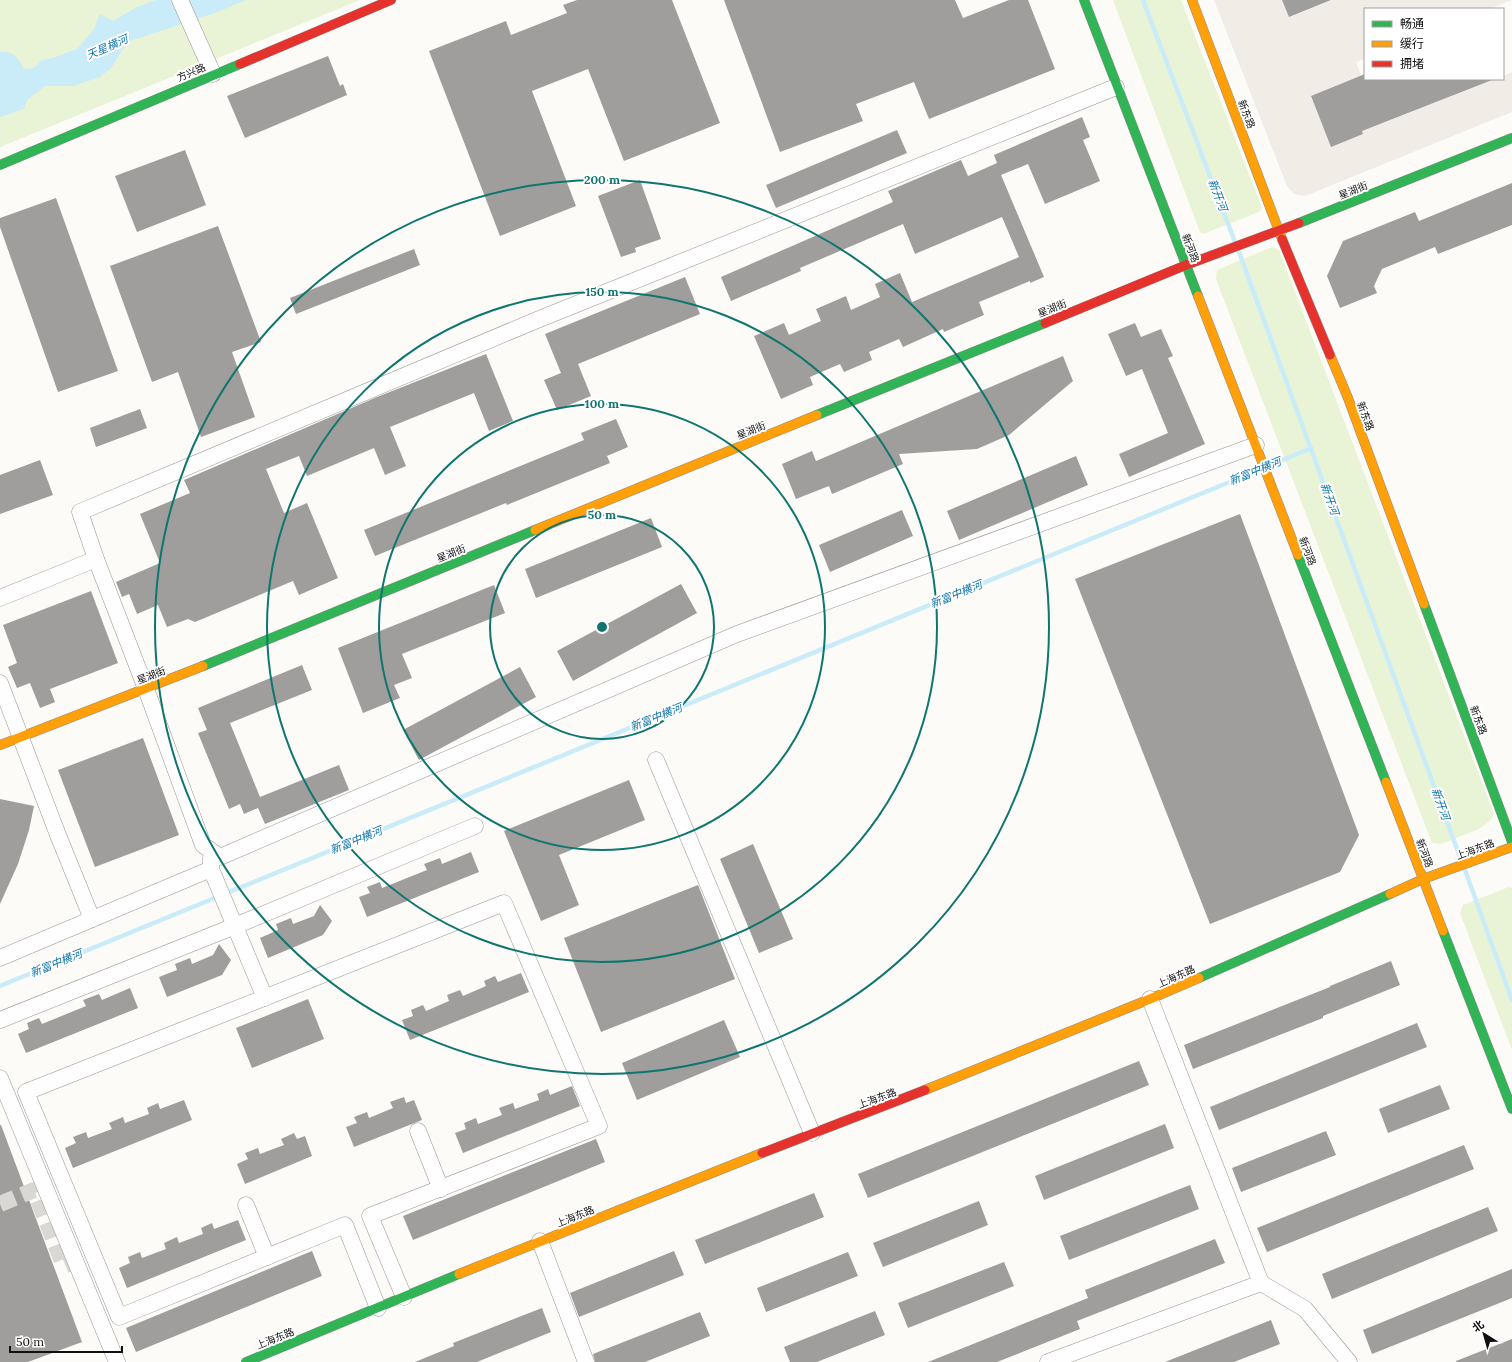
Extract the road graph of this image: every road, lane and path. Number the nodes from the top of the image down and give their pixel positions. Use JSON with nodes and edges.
{"nodes":[{"id":1,"x":180,"y":0,"type":"edge"},
{"id":2,"x":391,"y":0,"type":"edge"},
{"id":3,"x":1084,"y":0,"type":"edge"},
{"id":4,"x":1192,"y":0,"type":"edge"},
{"id":5,"x":213,"y":74,"type":"junction"},
{"id":6,"x":1116,"y":87,"type":"junction"},
{"id":7,"x":1512,"y":138,"type":"edge"},
{"id":8,"x":0,"y":165,"type":"edge"},
{"id":9,"x":1279,"y":231,"type":"junction"},
{"id":10,"x":1186,"y":265,"type":"junction"},
{"id":11,"x":1258,"y":452,"type":"junction"},
{"id":12,"x":96,"y":559,"type":"junction"},
{"id":13,"x":0,"y":598,"type":"edge"},
{"id":14,"x":0,"y":684,"type":"edge"},
{"id":15,"x":146,"y":689,"type":"junction"},
{"id":16,"x":20,"y":737,"type":"junction"},
{"id":17,"x":0,"y":745,"type":"edge"},
{"id":18,"x":656,"y":760,"type":"dead end"},
{"id":19,"x":475,"y":826,"type":"dead end"},
{"id":20,"x":1512,"y":842,"type":"edge"},
{"id":21,"x":1512,"y":847,"type":"edge"},
{"id":22,"x":211,"y":851,"type":"junction"},
{"id":23,"x":213,"y":874,"type":"junction"},
{"id":24,"x":1423,"y":879,"type":"junction"},
{"id":25,"x":92,"y":919,"type":"junction"},
{"id":26,"x":235,"y":926,"type":"junction"},
{"id":27,"x":2,"y":953,"type":"edge"},
{"id":28,"x":265,"y":998,"type":"junction"},
{"id":29,"x":1150,"y":999,"type":"junction"},
{"id":30,"x":0,"y":1020,"type":"edge"},
{"id":31,"x":0,"y":1078,"type":"edge"},
{"id":32,"x":1512,"y":1109,"type":"edge"},
{"id":33,"x":418,"y":1132,"type":"dead end"},
{"id":34,"x":812,"y":1133,"type":"junction"},
{"id":35,"x":441,"y":1189,"type":"junction"},
{"id":36,"x":246,"y":1205,"type":"dead end"},
{"id":37,"x":540,"y":1241,"type":"junction"},
{"id":38,"x":267,"y":1257,"type":"junction"},
{"id":39,"x":1261,"y":1284,"type":"junction"},
{"id":40,"x":404,"y":1297,"type":"junction"},
{"id":41,"x":378,"y":1308,"type":"junction"},
{"id":42,"x":272,"y":1357,"type":"edge"},
{"id":43,"x":117,"y":1362,"type":"edge"},
{"id":44,"x":246,"y":1362,"type":"edge"},
{"id":45,"x":586,"y":1362,"type":"edge"},
{"id":46,"x":1048,"y":1362,"type":"edge"},
{"id":47,"x":1349,"y":1362,"type":"edge"}],
"edges":[{"from":1,"to":5,"type":"street"},
{"from":2,"to":5,"type":"street","name":"方兴路"},
{"from":3,"to":6,"type":"street","name":"新河路"},
{"from":4,"to":9,"type":"street","name":"新东路"},
{"from":5,"to":8,"type":"street","name":"方兴路"},
{"from":6,"to":10,"type":"street","name":"新河路"},
{"from":6,"to":12,"type":"street"},
{"from":7,"to":9,"type":"street","name":"星湖街"},
{"from":9,"to":10,"type":"street","name":"星湖街"},
{"from":9,"to":20,"type":"street","name":"新东路"},
{"from":10,"to":11,"type":"street","name":"新河路"},
{"from":10,"to":15,"type":"street","name":"星湖街"},
{"from":11,"to":22,"type":"street"},
{"from":11,"to":24,"type":"street","name":"新河路"},
{"from":12,"to":13,"type":"street"},
{"from":12,"to":15,"type":"street"},
{"from":14,"to":16,"type":"street"},
{"from":15,"to":16,"type":"street","name":"星湖街"},
{"from":15,"to":22,"type":"street"},
{"from":16,"to":17,"type":"street","name":"星湖街"},
{"from":16,"to":25,"type":"street"},
{"from":18,"to":34,"type":"street"},
{"from":19,"to":26,"type":"street"},
{"from":21,"to":24,"type":"street","name":"上海东路"},
{"from":22,"to":23,"type":"street"},
{"from":23,"to":25,"type":"street"},
{"from":23,"to":26,"type":"street"},
{"from":24,"to":29,"type":"street","name":"上海东路"},
{"from":24,"to":32,"type":"street","name":"新河路"},
{"from":25,"to":27,"type":"street"},
{"from":26,"to":28,"type":"street"},
{"from":26,"to":30,"type":"street"},
{"from":28,"to":35,"type":"street"},
{"from":28,"to":38,"type":"street"},
{"from":29,"to":34,"type":"street","name":"上海东路"},
{"from":29,"to":39,"type":"street"},
{"from":31,"to":43,"type":"street"},
{"from":33,"to":35,"type":"street"},
{"from":34,"to":37,"type":"street","name":"上海东路"},
{"from":35,"to":40,"type":"street"},
{"from":36,"to":38,"type":"street"},
{"from":37,"to":40,"type":"street","name":"上海东路"},
{"from":37,"to":45,"type":"street"},
{"from":38,"to":41,"type":"street"},
{"from":39,"to":46,"type":"street"},
{"from":39,"to":47,"type":"street"},
{"from":40,"to":41,"type":"street","name":"上海东路"},
{"from":41,"to":42,"type":"street","name":"上海东路"},
{"from":42,"to":44,"type":"street","name":"上海东路"}]}
